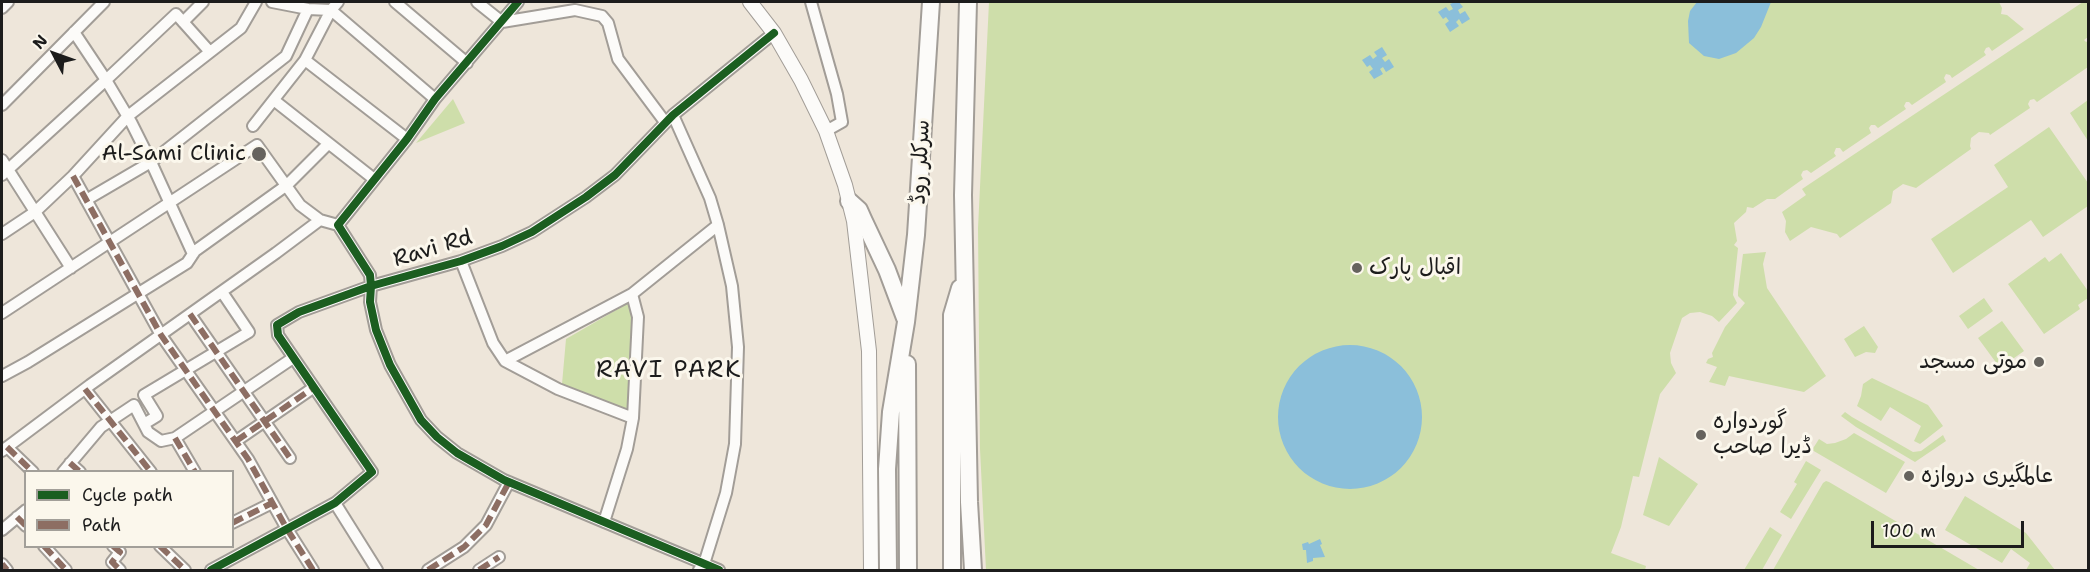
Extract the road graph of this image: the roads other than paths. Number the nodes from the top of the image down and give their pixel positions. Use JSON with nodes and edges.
{"nodes":[{"id":1,"x":8,"y":2,"type":"edge"},
{"id":2,"x":104,"y":2,"type":"edge"},
{"id":3,"x":202,"y":2,"type":"edge"},
{"id":4,"x":256,"y":2,"type":"edge"},
{"id":5,"x":272,"y":2,"type":"edge"},
{"id":6,"x":395,"y":2,"type":"edge"},
{"id":7,"x":477,"y":2,"type":"edge"},
{"id":8,"x":518,"y":2,"type":"edge"},
{"id":9,"x":750,"y":2,"type":"edge"},
{"id":10,"x":810,"y":2,"type":"edge"},
{"id":11,"x":931,"y":2,"type":"edge"},
{"id":12,"x":968,"y":5,"type":"edge"},
{"id":13,"x":334,"y":6,"type":"edge"},
{"id":14,"x":2,"y":8,"type":"edge"},
{"id":15,"x":308,"y":9,"type":"junction"},
{"id":16,"x":502,"y":21,"type":"junction"},
{"id":17,"x":183,"y":22,"type":"junction"},
{"id":18,"x":74,"y":32,"type":"junction"},
{"id":19,"x":774,"y":33,"type":"junction"},
{"id":20,"x":210,"y":52,"type":"junction"},
{"id":21,"x":305,"y":60,"type":"junction"},
{"id":22,"x":467,"y":63,"type":"junction"},
{"id":23,"x":105,"y":80,"type":"junction"},
{"id":24,"x":435,"y":99,"type":"junction"},
{"id":25,"x":3,"y":100,"type":"edge"},
{"id":26,"x":274,"y":101,"type":"junction"},
{"id":27,"x":128,"y":116,"type":"junction"},
{"id":28,"x":669,"y":119,"type":"junction"},
{"id":29,"x":253,"y":126,"type":"dead end"},
{"id":30,"x":826,"y":131,"type":"junction"},
{"id":31,"x":407,"y":139,"type":"junction"},
{"id":32,"x":328,"y":144,"type":"junction"},
{"id":33,"x":2,"y":160,"type":"edge"},
{"id":34,"x":151,"y":162,"type":"junction"},
{"id":35,"x":5,"y":173,"type":"edge"},
{"id":36,"x":73,"y":176,"type":"junction"},
{"id":37,"x":374,"y":179,"type":"junction"},
{"id":38,"x":286,"y":185,"type":"junction"},
{"id":39,"x":86,"y":200,"type":"junction"},
{"id":40,"x":849,"y":201,"type":"junction"},
{"id":41,"x":170,"y":203,"type":"junction"},
{"id":42,"x":35,"y":212,"type":"junction"},
{"id":43,"x":320,"y":220,"type":"junction"},
{"id":44,"x":338,"y":225,"type":"junction"},
{"id":45,"x":718,"y":225,"type":"junction"},
{"id":46,"x":2,"y":234,"type":"edge"},
{"id":47,"x":110,"y":242,"type":"junction"},
{"id":48,"x":193,"y":254,"type":"junction"},
{"id":49,"x":461,"y":261,"type":"junction"},
{"id":50,"x":71,"y":268,"type":"junction"},
{"id":51,"x":964,"y":276,"type":"junction"},
{"id":52,"x":371,"y":286,"type":"junction"},
{"id":53,"x":222,"y":292,"type":"junction"},
{"id":54,"x":138,"y":293,"type":"junction"},
{"id":55,"x":632,"y":294,"type":"junction"},
{"id":56,"x":2,"y":313,"type":"edge"},
{"id":57,"x":190,"y":314,"type":"junction"},
{"id":58,"x":906,"y":322,"type":"junction"},
{"id":59,"x":161,"y":335,"type":"junction"},
{"id":60,"x":216,"y":351,"type":"junction"},
{"id":61,"x":293,"y":358,"type":"junction"},
{"id":62,"x":506,"y":361,"type":"junction"},
{"id":63,"x":186,"y":370,"type":"junction"},
{"id":64,"x":2,"y":376,"type":"edge"},
{"id":65,"x":313,"y":388,"type":"junction"},
{"id":66,"x":85,"y":389,"type":"junction"},
{"id":67,"x":244,"y":392,"type":"junction"},
{"id":68,"x":214,"y":411,"type":"junction"},
{"id":69,"x":633,"y":418,"type":"junction"},
{"id":70,"x":110,"y":421,"type":"junction"},
{"id":71,"x":265,"y":421,"type":"junction"},
{"id":72,"x":144,"y":424,"type":"junction"},
{"id":73,"x":175,"y":438,"type":"junction"},
{"id":74,"x":236,"y":441,"type":"junction"},
{"id":75,"x":4,"y":449,"type":"edge"},
{"id":76,"x":290,"y":458,"type":"dead end"},
{"id":77,"x":67,"y":467,"type":"edge"},
{"id":78,"x":869,"y":468,"type":"junction"},
{"id":79,"x":887,"y":469,"type":"junction"},
{"id":80,"x":32,"y":470,"type":"edge"},
{"id":81,"x":150,"y":470,"type":"edge"},
{"id":82,"x":194,"y":470,"type":"edge"},
{"id":83,"x":509,"y":482,"type":"junction"},
{"id":84,"x":335,"y":502,"type":"junction"},
{"id":85,"x":272,"y":503,"type":"junction"},
{"id":86,"x":21,"y":513,"type":"edge"},
{"id":87,"x":604,"y":522,"type":"junction"},
{"id":88,"x":234,"y":523,"type":"edge"},
{"id":89,"x":287,"y":529,"type":"junction"},
{"id":90,"x":2,"y":530,"type":"edge"},
{"id":91,"x":46,"y":548,"type":"edge"},
{"id":92,"x":115,"y":548,"type":"edge"},
{"id":93,"x":162,"y":548,"type":"edge"},
{"id":94,"x":499,"y":557,"type":"dead end"},
{"id":95,"x":2,"y":564,"type":"edge"},
{"id":96,"x":701,"y":567,"type":"edge"},
{"id":97,"x":7,"y":570,"type":"edge"},
{"id":98,"x":66,"y":570,"type":"edge"},
{"id":99,"x":120,"y":570,"type":"edge"},
{"id":100,"x":185,"y":570,"type":"edge"},
{"id":101,"x":211,"y":570,"type":"edge"},
{"id":102,"x":313,"y":570,"type":"edge"},
{"id":103,"x":377,"y":570,"type":"edge"},
{"id":104,"x":428,"y":570,"type":"edge"},
{"id":105,"x":480,"y":570,"type":"edge"},
{"id":106,"x":719,"y":570,"type":"edge"},
{"id":107,"x":871,"y":570,"type":"edge"},
{"id":108,"x":888,"y":570,"type":"edge"},
{"id":109,"x":908,"y":570,"type":"edge"},
{"id":110,"x":952,"y":570,"type":"edge"},
{"id":111,"x":973,"y":570,"type":"edge"}],
"edges":[{"from":1,"to":14,"type":"street"},
{"from":2,"to":18,"type":"street"},
{"from":3,"to":17,"type":"street"},
{"from":4,"to":20,"type":"street"},
{"from":5,"to":15,"type":"street"},
{"from":6,"to":22,"type":"street"},
{"from":7,"to":16,"type":"street"},
{"from":8,"to":16,"type":"street"},
{"from":9,"to":19,"type":"street"},
{"from":10,"to":30,"type":"street"},
{"from":11,"to":58,"type":"main road","name":"سرکلر روڈ"},
{"from":12,"to":51,"type":"main road","name":"سرکلر روڈ"},
{"from":13,"to":15,"type":"street"},
{"from":13,"to":21,"type":"street"},
{"from":13,"to":24,"type":"street"},
{"from":15,"to":34,"type":"street"},
{"from":16,"to":22,"type":"street"},
{"from":16,"to":28,"type":"street"},
{"from":17,"to":20,"type":"street"},
{"from":17,"to":23,"type":"street"},
{"from":18,"to":23,"type":"street"},
{"from":18,"to":25,"type":"street"},
{"from":19,"to":28,"type":"street","name":"Ravi Rd"},
{"from":19,"to":30,"type":"street"},
{"from":20,"to":27,"type":"street"},
{"from":21,"to":26,"type":"street"},
{"from":21,"to":31,"type":"street"},
{"from":22,"to":24,"type":"street"},
{"from":23,"to":27,"type":"street"},
{"from":23,"to":35,"type":"street"},
{"from":24,"to":31,"type":"street"},
{"from":26,"to":29,"type":"street"},
{"from":26,"to":32,"type":"street"},
{"from":27,"to":34,"type":"street"},
{"from":27,"to":36,"type":"street"},
{"from":28,"to":45,"type":"street"},
{"from":28,"to":49,"type":"street","name":"Ravi Rd"},
{"from":30,"to":40,"type":"street"},
{"from":31,"to":37,"type":"street"},
{"from":32,"to":37,"type":"street"},
{"from":32,"to":38,"type":"street"},
{"from":33,"to":35,"type":"street"},
{"from":34,"to":39,"type":"street"},
{"from":34,"to":41,"type":"street"},
{"from":35,"to":42,"type":"street"},
{"from":36,"to":39,"type":"street"},
{"from":36,"to":42,"type":"street"},
{"from":37,"to":44,"type":"street"},
{"from":38,"to":41,"type":"street"},
{"from":38,"to":43,"type":"street"},
{"from":38,"to":48,"type":"street"},
{"from":39,"to":47,"type":"street"},
{"from":40,"to":58,"type":"main road"},
{"from":40,"to":78,"type":"street"},
{"from":41,"to":47,"type":"street"},
{"from":41,"to":48,"type":"street"},
{"from":42,"to":46,"type":"street"},
{"from":42,"to":50,"type":"street"},
{"from":43,"to":44,"type":"street"},
{"from":43,"to":53,"type":"street"},
{"from":44,"to":52,"type":"street","name":"Ravi Rd"},
{"from":45,"to":55,"type":"street"},
{"from":45,"to":96,"type":"street"},
{"from":47,"to":50,"type":"street"},
{"from":47,"to":54,"type":"street"},
{"from":48,"to":54,"type":"street"},
{"from":49,"to":52,"type":"street","name":"Ravi Rd"},
{"from":49,"to":62,"type":"street"},
{"from":50,"to":56,"type":"street"},
{"from":51,"to":110,"type":"main road","name":"سرکلر روڈ"},
{"from":51,"to":111,"type":"main road","name":"سرکلر روڈ"},
{"from":52,"to":61,"type":"street"},
{"from":52,"to":83,"type":"street"},
{"from":53,"to":57,"type":"street"},
{"from":53,"to":60,"type":"street"},
{"from":54,"to":59,"type":"street"},
{"from":54,"to":64,"type":"street"},
{"from":55,"to":62,"type":"street"},
{"from":55,"to":69,"type":"street"},
{"from":57,"to":59,"type":"street"},
{"from":57,"to":60,"type":"street"},
{"from":58,"to":79,"type":"main road","name":"سرکلر روڈ"},
{"from":58,"to":109,"type":"main road","name":"سرکلر روڈ"},
{"from":59,"to":63,"type":"street"},
{"from":59,"to":66,"type":"street"},
{"from":60,"to":63,"type":"street"},
{"from":60,"to":67,"type":"street"},
{"from":61,"to":65,"type":"street"},
{"from":61,"to":67,"type":"street"},
{"from":62,"to":69,"type":"street"},
{"from":63,"to":68,"type":"street"},
{"from":63,"to":72,"type":"street"},
{"from":65,"to":71,"type":"street"},
{"from":65,"to":84,"type":"street"},
{"from":66,"to":70,"type":"street"},
{"from":66,"to":75,"type":"street"},
{"from":67,"to":68,"type":"street"},
{"from":67,"to":71,"type":"street"},
{"from":68,"to":73,"type":"street"},
{"from":68,"to":74,"type":"street"},
{"from":69,"to":87,"type":"street"},
{"from":70,"to":72,"type":"street"},
{"from":70,"to":77,"type":"street"},
{"from":70,"to":81,"type":"street"},
{"from":71,"to":74,"type":"street"},
{"from":71,"to":76,"type":"street"},
{"from":72,"to":73,"type":"street"},
{"from":73,"to":82,"type":"street"},
{"from":74,"to":85,"type":"street"},
{"from":75,"to":80,"type":"street"},
{"from":78,"to":79,"type":"street"},
{"from":78,"to":107,"type":"street"},
{"from":79,"to":108,"type":"main road","name":"سرکلر روڈ"},
{"from":83,"to":87,"type":"street"},
{"from":83,"to":104,"type":"street"},
{"from":84,"to":89,"type":"street"},
{"from":84,"to":103,"type":"street"},
{"from":85,"to":88,"type":"street"},
{"from":85,"to":89,"type":"street"},
{"from":86,"to":90,"type":"street"},
{"from":87,"to":96,"type":"street"},
{"from":89,"to":101,"type":"street"},
{"from":89,"to":102,"type":"street"},
{"from":91,"to":98,"type":"street"},
{"from":92,"to":99,"type":"street"},
{"from":93,"to":100,"type":"street"},
{"from":94,"to":105,"type":"street"},
{"from":95,"to":97,"type":"street"},
{"from":96,"to":106,"type":"street"}]}
